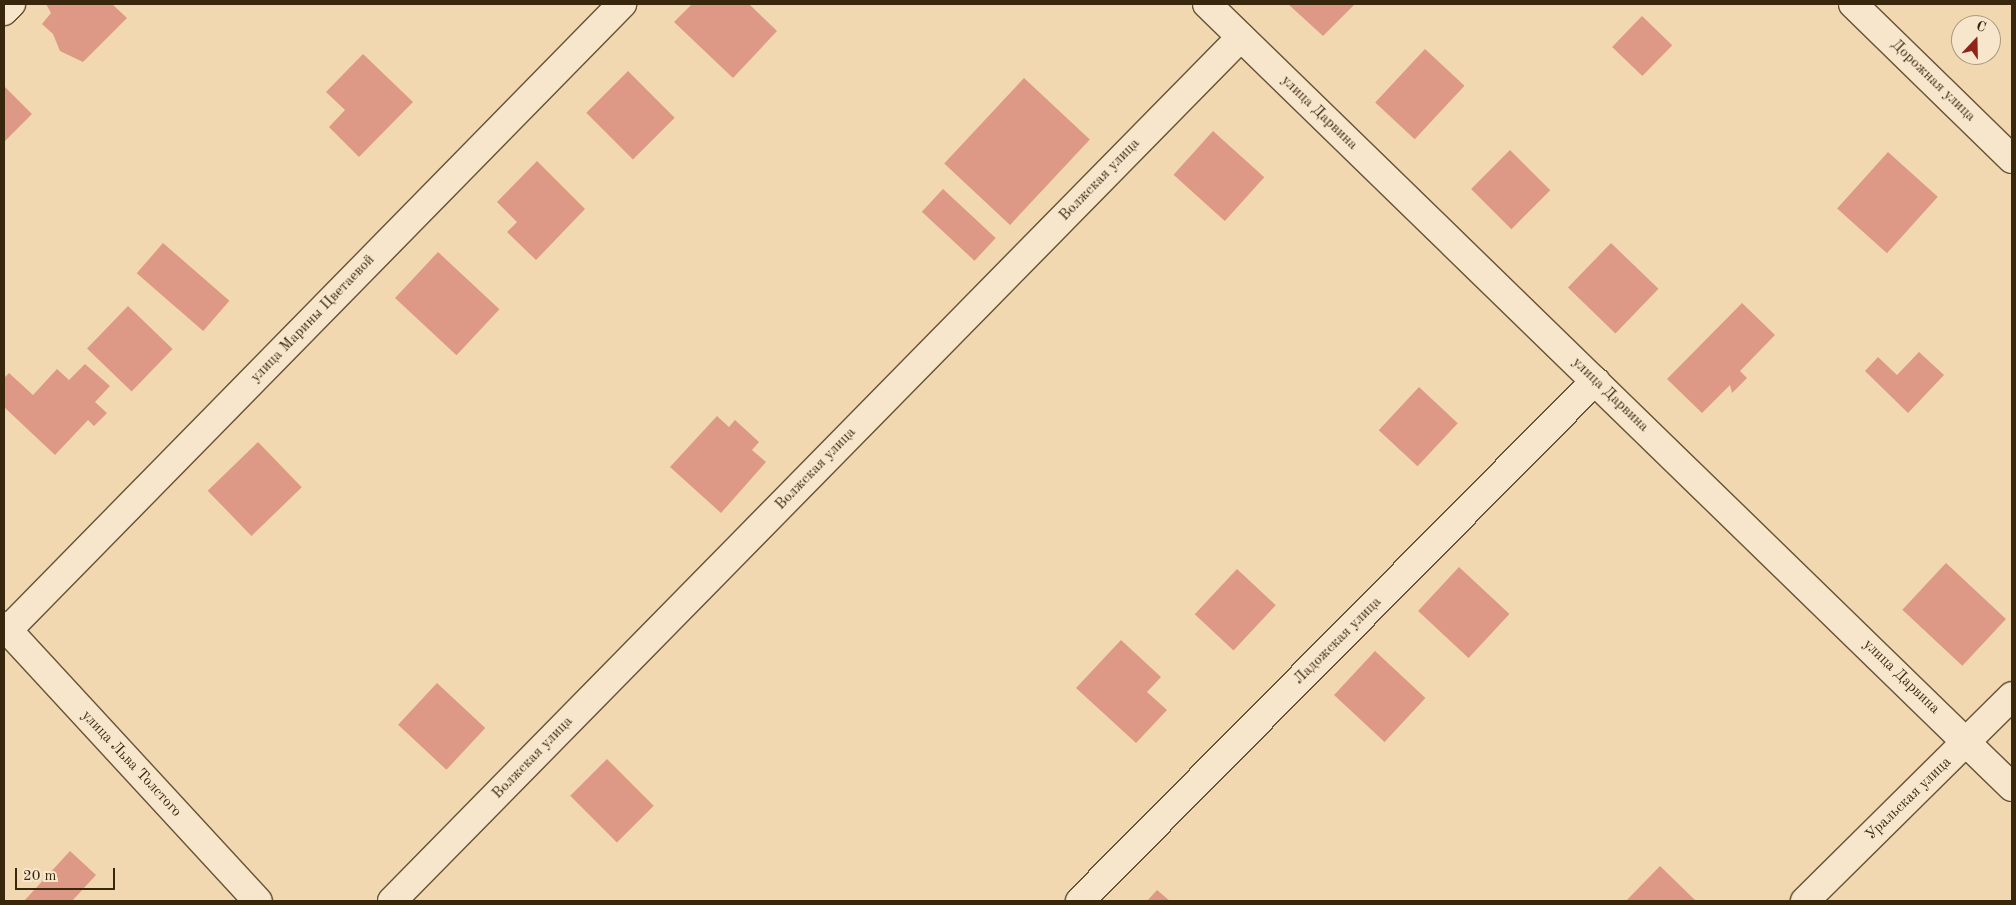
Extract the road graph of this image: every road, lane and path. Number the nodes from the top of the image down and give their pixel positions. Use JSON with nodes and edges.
{"nodes":[{"id":1,"x":11,"y":4,"type":"edge"},
{"id":2,"x":622,"y":4,"type":"edge"},
{"id":3,"x":1207,"y":4,"type":"edge"},
{"id":4,"x":1853,"y":4,"type":"edge"},
{"id":5,"x":4,"y":11,"type":"edge"},
{"id":6,"x":1241,"y":37,"type":"junction"},
{"id":7,"x":2012,"y":159,"type":"edge"},
{"id":8,"x":1595,"y":381,"type":"junction"},
{"id":9,"x":5,"y":630,"type":"edge"},
{"id":10,"x":2012,"y":696,"type":"edge"},
{"id":11,"x":1967,"y":742,"type":"junction"},
{"id":12,"x":2012,"y":787,"type":"edge"},
{"id":13,"x":258,"y":901,"type":"edge"},
{"id":14,"x":392,"y":901,"type":"edge"},
{"id":15,"x":1080,"y":901,"type":"edge"},
{"id":16,"x":1805,"y":901,"type":"edge"}],
"edges":[{"from":1,"to":5,"type":"street"},
{"from":2,"to":9,"type":"street","name":"улица Марины Цветаевой"},
{"from":3,"to":6,"type":"street","name":"улица Дарвина"},
{"from":4,"to":7,"type":"street","name":"Дорожная улица"},
{"from":6,"to":8,"type":"street","name":"улица Дарвина"},
{"from":6,"to":14,"type":"street","name":"Волжская улица"},
{"from":8,"to":11,"type":"street","name":"улица Дарвина"},
{"from":8,"to":15,"type":"street","name":"Ладожская улица"},
{"from":9,"to":13,"type":"street","name":"улица Льва Толстого"},
{"from":10,"to":11,"type":"street","name":"Уральская улица"},
{"from":11,"to":12,"type":"street","name":"улица Дарвина"},
{"from":11,"to":16,"type":"street","name":"Уральская улица"}]}
